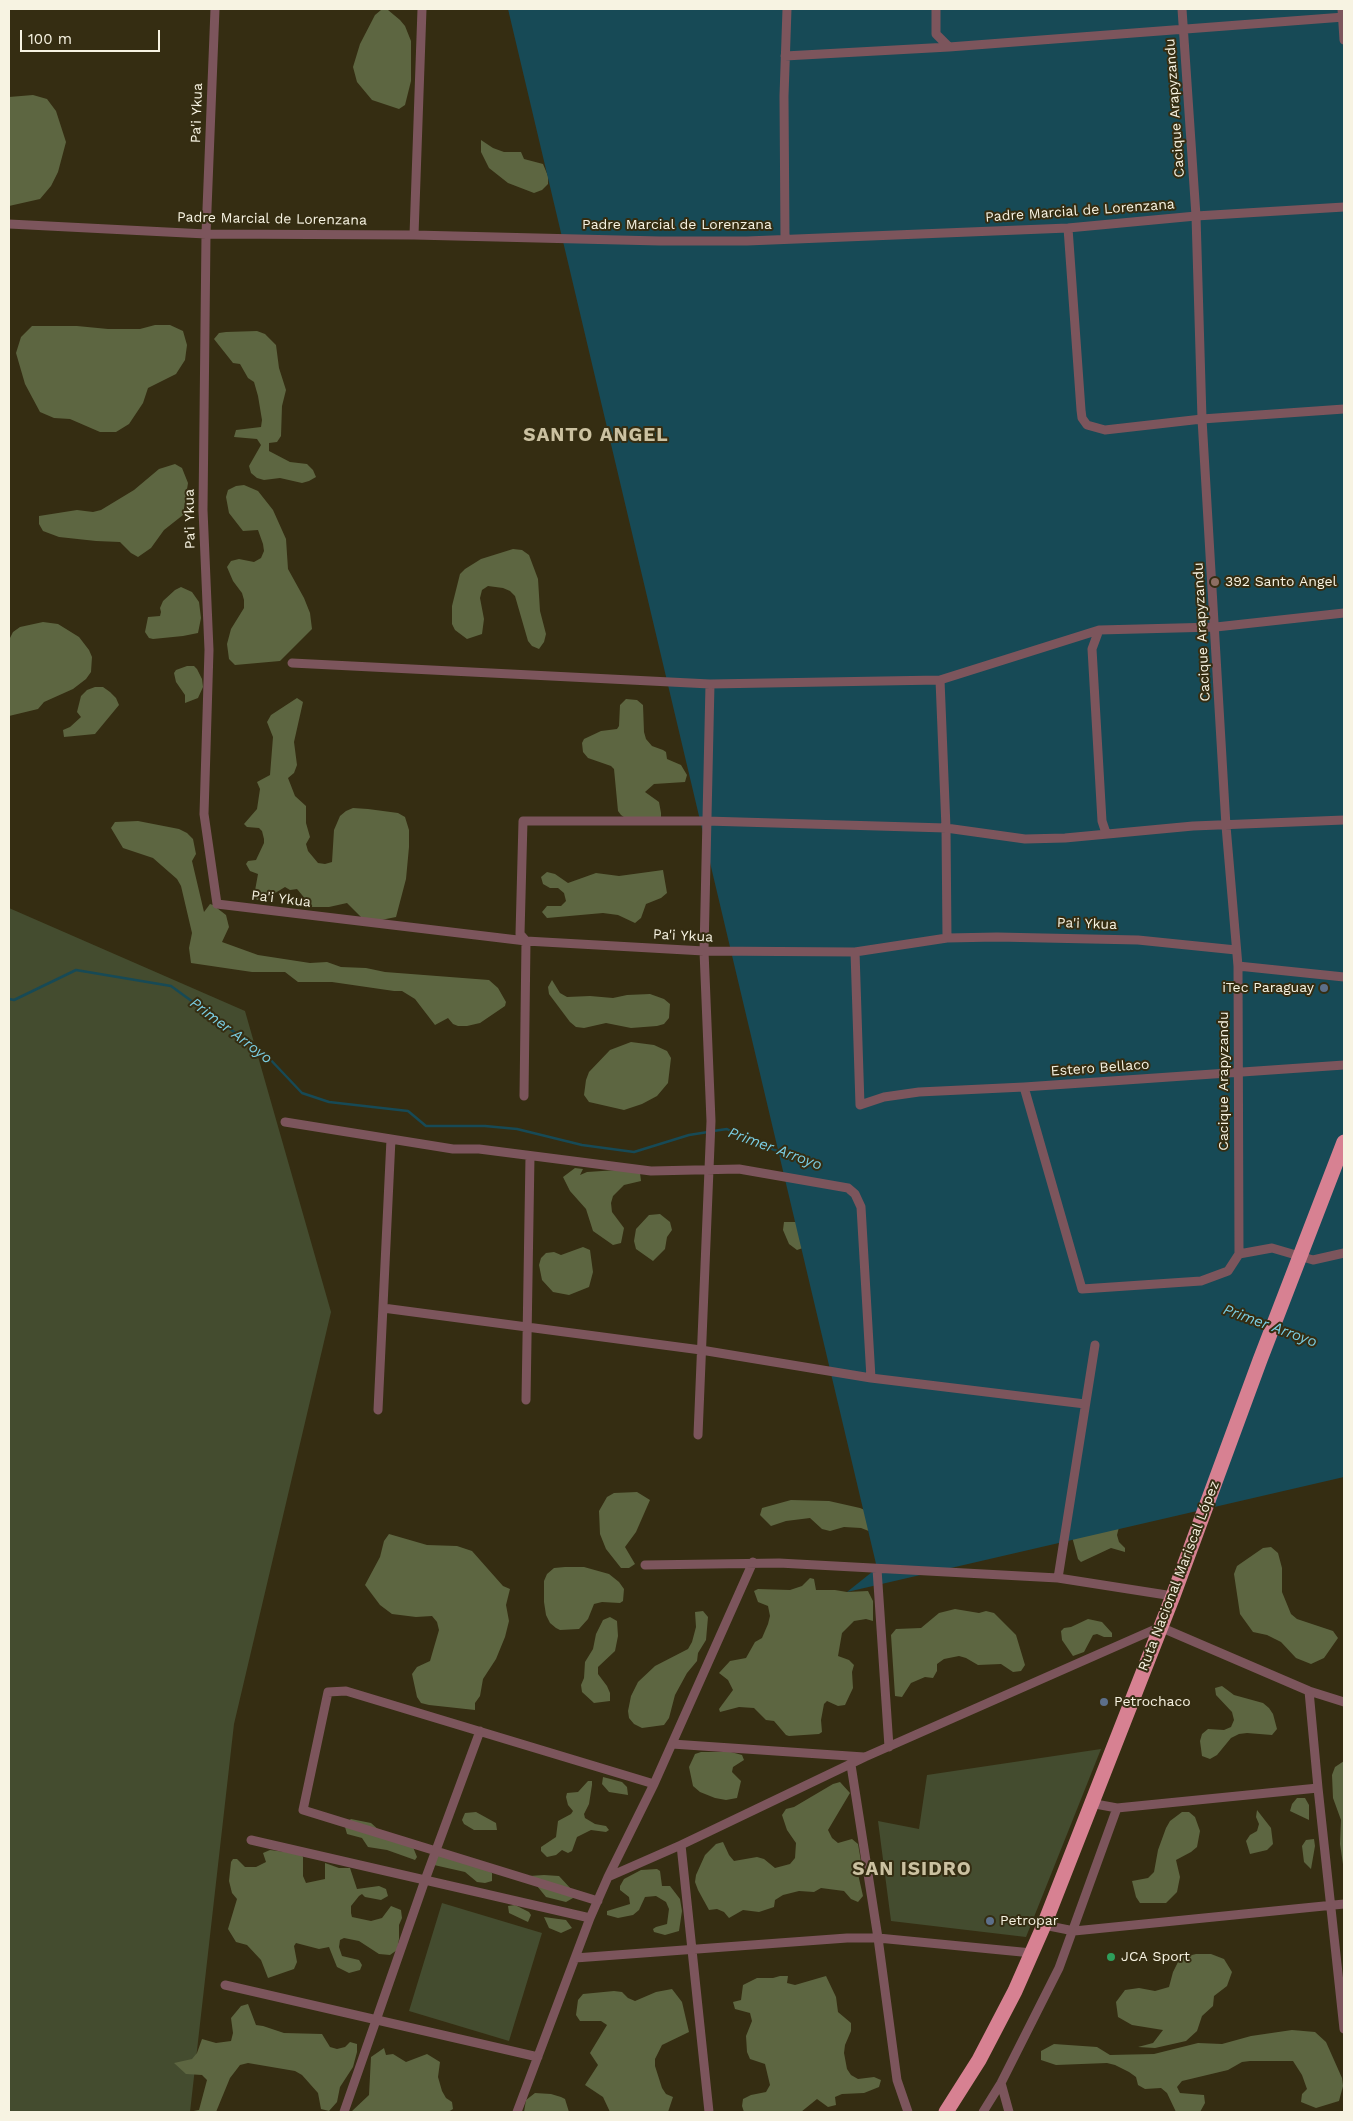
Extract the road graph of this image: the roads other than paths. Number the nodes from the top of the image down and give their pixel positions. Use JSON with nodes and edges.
{"nodes":[{"id":1,"x":215,"y":9,"type":"edge"},
{"id":2,"x":422,"y":9,"type":"edge"},
{"id":3,"x":787,"y":9,"type":"edge"},
{"id":4,"x":936,"y":9,"type":"edge"},
{"id":5,"x":1182,"y":9,"type":"edge"},
{"id":6,"x":1343,"y":14,"type":"edge"},
{"id":7,"x":1183,"y":29,"type":"junction"},
{"id":8,"x":1344,"y":40,"type":"edge"},
{"id":9,"x":949,"y":47,"type":"junction"},
{"id":10,"x":785,"y":56,"type":"junction"},
{"id":11,"x":1344,"y":207,"type":"edge"},
{"id":12,"x":1196,"y":216,"type":"junction"},
{"id":13,"x":9,"y":224,"type":"edge"},
{"id":14,"x":1068,"y":228,"type":"junction"},
{"id":15,"x":206,"y":234,"type":"junction"},
{"id":16,"x":414,"y":234,"type":"junction"},
{"id":17,"x":785,"y":239,"type":"junction"},
{"id":18,"x":1344,"y":409,"type":"edge"},
{"id":19,"x":1202,"y":419,"type":"junction"},
{"id":20,"x":1344,"y":613,"type":"edge"},
{"id":21,"x":1216,"y":627,"type":"junction"},
{"id":22,"x":1099,"y":630,"type":"junction"},
{"id":23,"x":292,"y":663,"type":"dead end"},
{"id":24,"x":940,"y":680,"type":"junction"},
{"id":25,"x":710,"y":684,"type":"junction"},
{"id":26,"x":1344,"y":820,"type":"edge"},
{"id":27,"x":706,"y":821,"type":"junction"},
{"id":28,"x":1226,"y":826,"type":"junction"},
{"id":29,"x":946,"y":828,"type":"junction"},
{"id":30,"x":1106,"y":834,"type":"junction"},
{"id":31,"x":947,"y":938,"type":"junction"},
{"id":32,"x":526,"y":941,"type":"junction"},
{"id":33,"x":1236,"y":950,"type":"junction"},
{"id":34,"x":704,"y":951,"type":"junction"},
{"id":35,"x":855,"y":952,"type":"junction"},
{"id":36,"x":1238,"y":966,"type":"junction"},
{"id":37,"x":1344,"y":977,"type":"edge"},
{"id":38,"x":1344,"y":1065,"type":"edge"},
{"id":39,"x":1238,"y":1071,"type":"junction"},
{"id":40,"x":1024,"y":1088,"type":"junction"},
{"id":41,"x":524,"y":1096,"type":"dead end"},
{"id":42,"x":285,"y":1122,"type":"dead end"},
{"id":43,"x":392,"y":1139,"type":"junction"},
{"id":44,"x":1344,"y":1142,"type":"edge"},
{"id":45,"x":530,"y":1156,"type":"junction"},
{"id":46,"x":709,"y":1170,"type":"junction"},
{"id":47,"x":1239,"y":1254,"type":"junction"},
{"id":48,"x":1344,"y":1254,"type":"edge"},
{"id":49,"x":1300,"y":1255,"type":"junction"},
{"id":50,"x":383,"y":1308,"type":"junction"},
{"id":51,"x":527,"y":1326,"type":"junction"},
{"id":52,"x":1095,"y":1345,"type":"dead end"},
{"id":53,"x":701,"y":1350,"type":"junction"},
{"id":54,"x":871,"y":1378,"type":"junction"},
{"id":55,"x":526,"y":1400,"type":"dead end"},
{"id":56,"x":1086,"y":1404,"type":"junction"},
{"id":57,"x":378,"y":1410,"type":"dead end"},
{"id":58,"x":698,"y":1435,"type":"dead end"},
{"id":59,"x":753,"y":1562,"type":"junction"},
{"id":60,"x":645,"y":1565,"type":"dead end"},
{"id":61,"x":877,"y":1568,"type":"junction"},
{"id":62,"x":1058,"y":1578,"type":"junction"},
{"id":63,"x":1173,"y":1596,"type":"junction"},
{"id":64,"x":1160,"y":1627,"type":"junction"},
{"id":65,"x":1309,"y":1691,"type":"junction"},
{"id":66,"x":1344,"y":1702,"type":"edge"},
{"id":67,"x":480,"y":1732,"type":"junction"},
{"id":68,"x":672,"y":1744,"type":"junction"},
{"id":69,"x":889,"y":1747,"type":"junction"},
{"id":70,"x":865,"y":1757,"type":"junction"},
{"id":71,"x":851,"y":1765,"type":"junction"},
{"id":72,"x":654,"y":1784,"type":"junction"},
{"id":73,"x":1318,"y":1788,"type":"junction"},
{"id":74,"x":1090,"y":1803,"type":"junction"},
{"id":75,"x":1117,"y":1808,"type":"junction"},
{"id":76,"x":252,"y":1840,"type":"dead end"},
{"id":77,"x":681,"y":1845,"type":"junction"},
{"id":78,"x":436,"y":1851,"type":"junction"},
{"id":79,"x":608,"y":1877,"type":"junction"},
{"id":80,"x":425,"y":1880,"type":"junction"},
{"id":81,"x":598,"y":1901,"type":"junction"},
{"id":82,"x":1331,"y":1904,"type":"junction"},
{"id":83,"x":1344,"y":1904,"type":"edge"},
{"id":84,"x":590,"y":1918,"type":"junction"},
{"id":85,"x":1044,"y":1925,"type":"junction"},
{"id":86,"x":1074,"y":1931,"type":"junction"},
{"id":87,"x":878,"y":1938,"type":"junction"},
{"id":88,"x":692,"y":1949,"type":"junction"},
{"id":89,"x":1032,"y":1953,"type":"junction"},
{"id":90,"x":575,"y":1958,"type":"junction"},
{"id":91,"x":225,"y":1985,"type":"dead end"},
{"id":92,"x":378,"y":2020,"type":"junction"},
{"id":93,"x":1344,"y":2029,"type":"edge"},
{"id":94,"x":538,"y":2057,"type":"junction"},
{"id":95,"x":1001,"y":2083,"type":"junction"},
{"id":96,"x":344,"y":2112,"type":"edge"},
{"id":97,"x":517,"y":2112,"type":"edge"},
{"id":98,"x":709,"y":2112,"type":"edge"},
{"id":99,"x":908,"y":2112,"type":"edge"},
{"id":100,"x":946,"y":2112,"type":"edge"},
{"id":101,"x":983,"y":2112,"type":"edge"},
{"id":102,"x":1009,"y":2112,"type":"edge"}],
"edges":[{"from":1,"to":15,"type":"street","name":"Pa'i Ykua"},
{"from":2,"to":16,"type":"street"},
{"from":3,"to":10,"type":"street"},
{"from":4,"to":9,"type":"street"},
{"from":5,"to":7,"type":"street","name":"Cacique Arapyzandu"},
{"from":6,"to":7,"type":"street"},
{"from":6,"to":8,"type":"street"},
{"from":7,"to":9,"type":"street"},
{"from":7,"to":12,"type":"street","name":"Cacique Arapyzandu"},
{"from":9,"to":10,"type":"street"},
{"from":10,"to":17,"type":"street"},
{"from":11,"to":12,"type":"street","name":"Padre Marcial de Lorenzana"},
{"from":12,"to":14,"type":"street","name":"Padre Marcial de Lorenzana"},
{"from":12,"to":19,"type":"street","name":"Cacique Arapyzandu"},
{"from":13,"to":15,"type":"street","name":"Padre Marcial de Lorenzana"},
{"from":14,"to":17,"type":"street","name":"Padre Marcial de Lorenzana"},
{"from":14,"to":19,"type":"street"},
{"from":15,"to":16,"type":"street","name":"Padre Marcial de Lorenzana"},
{"from":15,"to":32,"type":"street","name":"Pa'i Ykua"},
{"from":16,"to":17,"type":"street","name":"Padre Marcial de Lorenzana"},
{"from":18,"to":19,"type":"street"},
{"from":19,"to":21,"type":"street","name":"Cacique Arapyzandu"},
{"from":20,"to":21,"type":"street"},
{"from":21,"to":22,"type":"street"},
{"from":21,"to":28,"type":"street","name":"Cacique Arapyzandu"},
{"from":22,"to":24,"type":"street"},
{"from":22,"to":30,"type":"street"},
{"from":23,"to":25,"type":"street"},
{"from":24,"to":25,"type":"street"},
{"from":24,"to":29,"type":"street"},
{"from":25,"to":27,"type":"street"},
{"from":26,"to":28,"type":"street"},
{"from":27,"to":29,"type":"street"},
{"from":27,"to":32,"type":"street"},
{"from":27,"to":34,"type":"street"},
{"from":28,"to":30,"type":"street"},
{"from":28,"to":33,"type":"street","name":"Cacique Arapyzandu"},
{"from":29,"to":30,"type":"street"},
{"from":29,"to":31,"type":"street"},
{"from":31,"to":33,"type":"street","name":"Pa'i Ykua"},
{"from":31,"to":35,"type":"street","name":"Pa'i Ykua"},
{"from":32,"to":34,"type":"street","name":"Pa'i Ykua"},
{"from":32,"to":41,"type":"street"},
{"from":33,"to":36,"type":"street","name":"Cacique Arapyzandu"},
{"from":34,"to":35,"type":"street","name":"Pa'i Ykua"},
{"from":34,"to":46,"type":"street"},
{"from":35,"to":40,"type":"street","name":"Estero Bellaco"},
{"from":36,"to":37,"type":"street"},
{"from":36,"to":39,"type":"street","name":"Cacique Arapyzandu"},
{"from":38,"to":39,"type":"street","name":"Estero Bellaco"},
{"from":39,"to":40,"type":"street","name":"Estero Bellaco"},
{"from":39,"to":47,"type":"street","name":"Cacique Arapyzandu"},
{"from":40,"to":47,"type":"street"},
{"from":42,"to":43,"type":"street"},
{"from":43,"to":45,"type":"street"},
{"from":43,"to":50,"type":"street"},
{"from":44,"to":49,"type":"highway","name":"Ruta Nacional Mariscal López"},
{"from":45,"to":46,"type":"street"},
{"from":45,"to":51,"type":"street"},
{"from":46,"to":53,"type":"street"},
{"from":46,"to":54,"type":"street"},
{"from":47,"to":49,"type":"street"},
{"from":48,"to":49,"type":"street"},
{"from":49,"to":63,"type":"highway","name":"Ruta Nacional Mariscal López"},
{"from":50,"to":51,"type":"street"},
{"from":50,"to":57,"type":"street"},
{"from":51,"to":53,"type":"street"},
{"from":51,"to":55,"type":"street"},
{"from":52,"to":56,"type":"street"},
{"from":53,"to":54,"type":"street"},
{"from":53,"to":58,"type":"street"},
{"from":54,"to":56,"type":"street"},
{"from":56,"to":62,"type":"street"},
{"from":59,"to":60,"type":"street"},
{"from":59,"to":61,"type":"street"},
{"from":59,"to":68,"type":"street"},
{"from":61,"to":62,"type":"street"},
{"from":61,"to":69,"type":"street"},
{"from":62,"to":63,"type":"street"},
{"from":63,"to":64,"type":"highway","name":"Ruta Nacional Mariscal López"},
{"from":64,"to":65,"type":"street"},
{"from":64,"to":69,"type":"street"},
{"from":64,"to":74,"type":"highway","name":"Ruta Nacional Mariscal López"},
{"from":65,"to":66,"type":"street"},
{"from":65,"to":73,"type":"street"},
{"from":67,"to":72,"type":"street"},
{"from":67,"to":78,"type":"street"},
{"from":67,"to":78,"type":"street"},
{"from":68,"to":70,"type":"street"},
{"from":68,"to":72,"type":"street"},
{"from":69,"to":70,"type":"street"},
{"from":70,"to":71,"type":"street"},
{"from":71,"to":77,"type":"street"},
{"from":71,"to":87,"type":"street"},
{"from":72,"to":79,"type":"street"},
{"from":73,"to":75,"type":"street"},
{"from":73,"to":82,"type":"street"},
{"from":74,"to":75,"type":"street"},
{"from":74,"to":85,"type":"highway","name":"Ruta Nacional Mariscal López"},
{"from":75,"to":86,"type":"street"},
{"from":76,"to":80,"type":"street"},
{"from":77,"to":79,"type":"street"},
{"from":77,"to":88,"type":"street"},
{"from":78,"to":80,"type":"street"},
{"from":78,"to":81,"type":"street"},
{"from":79,"to":81,"type":"street"},
{"from":80,"to":84,"type":"street"},
{"from":80,"to":92,"type":"street"},
{"from":81,"to":84,"type":"street"},
{"from":82,"to":83,"type":"street"},
{"from":82,"to":86,"type":"street"},
{"from":82,"to":93,"type":"street"},
{"from":84,"to":90,"type":"street"},
{"from":85,"to":86,"type":"street"},
{"from":85,"to":89,"type":"highway","name":"Ruta Nacional Mariscal López"},
{"from":86,"to":95,"type":"street"},
{"from":87,"to":88,"type":"street"},
{"from":87,"to":89,"type":"street"},
{"from":87,"to":99,"type":"street"},
{"from":88,"to":90,"type":"street"},
{"from":88,"to":98,"type":"street"},
{"from":89,"to":100,"type":"highway","name":"Ruta Nacional Mariscal López"},
{"from":90,"to":94,"type":"street"},
{"from":91,"to":92,"type":"street"},
{"from":92,"to":94,"type":"street"},
{"from":92,"to":96,"type":"street"},
{"from":94,"to":97,"type":"street"},
{"from":95,"to":101,"type":"street"},
{"from":95,"to":102,"type":"street"}]}
